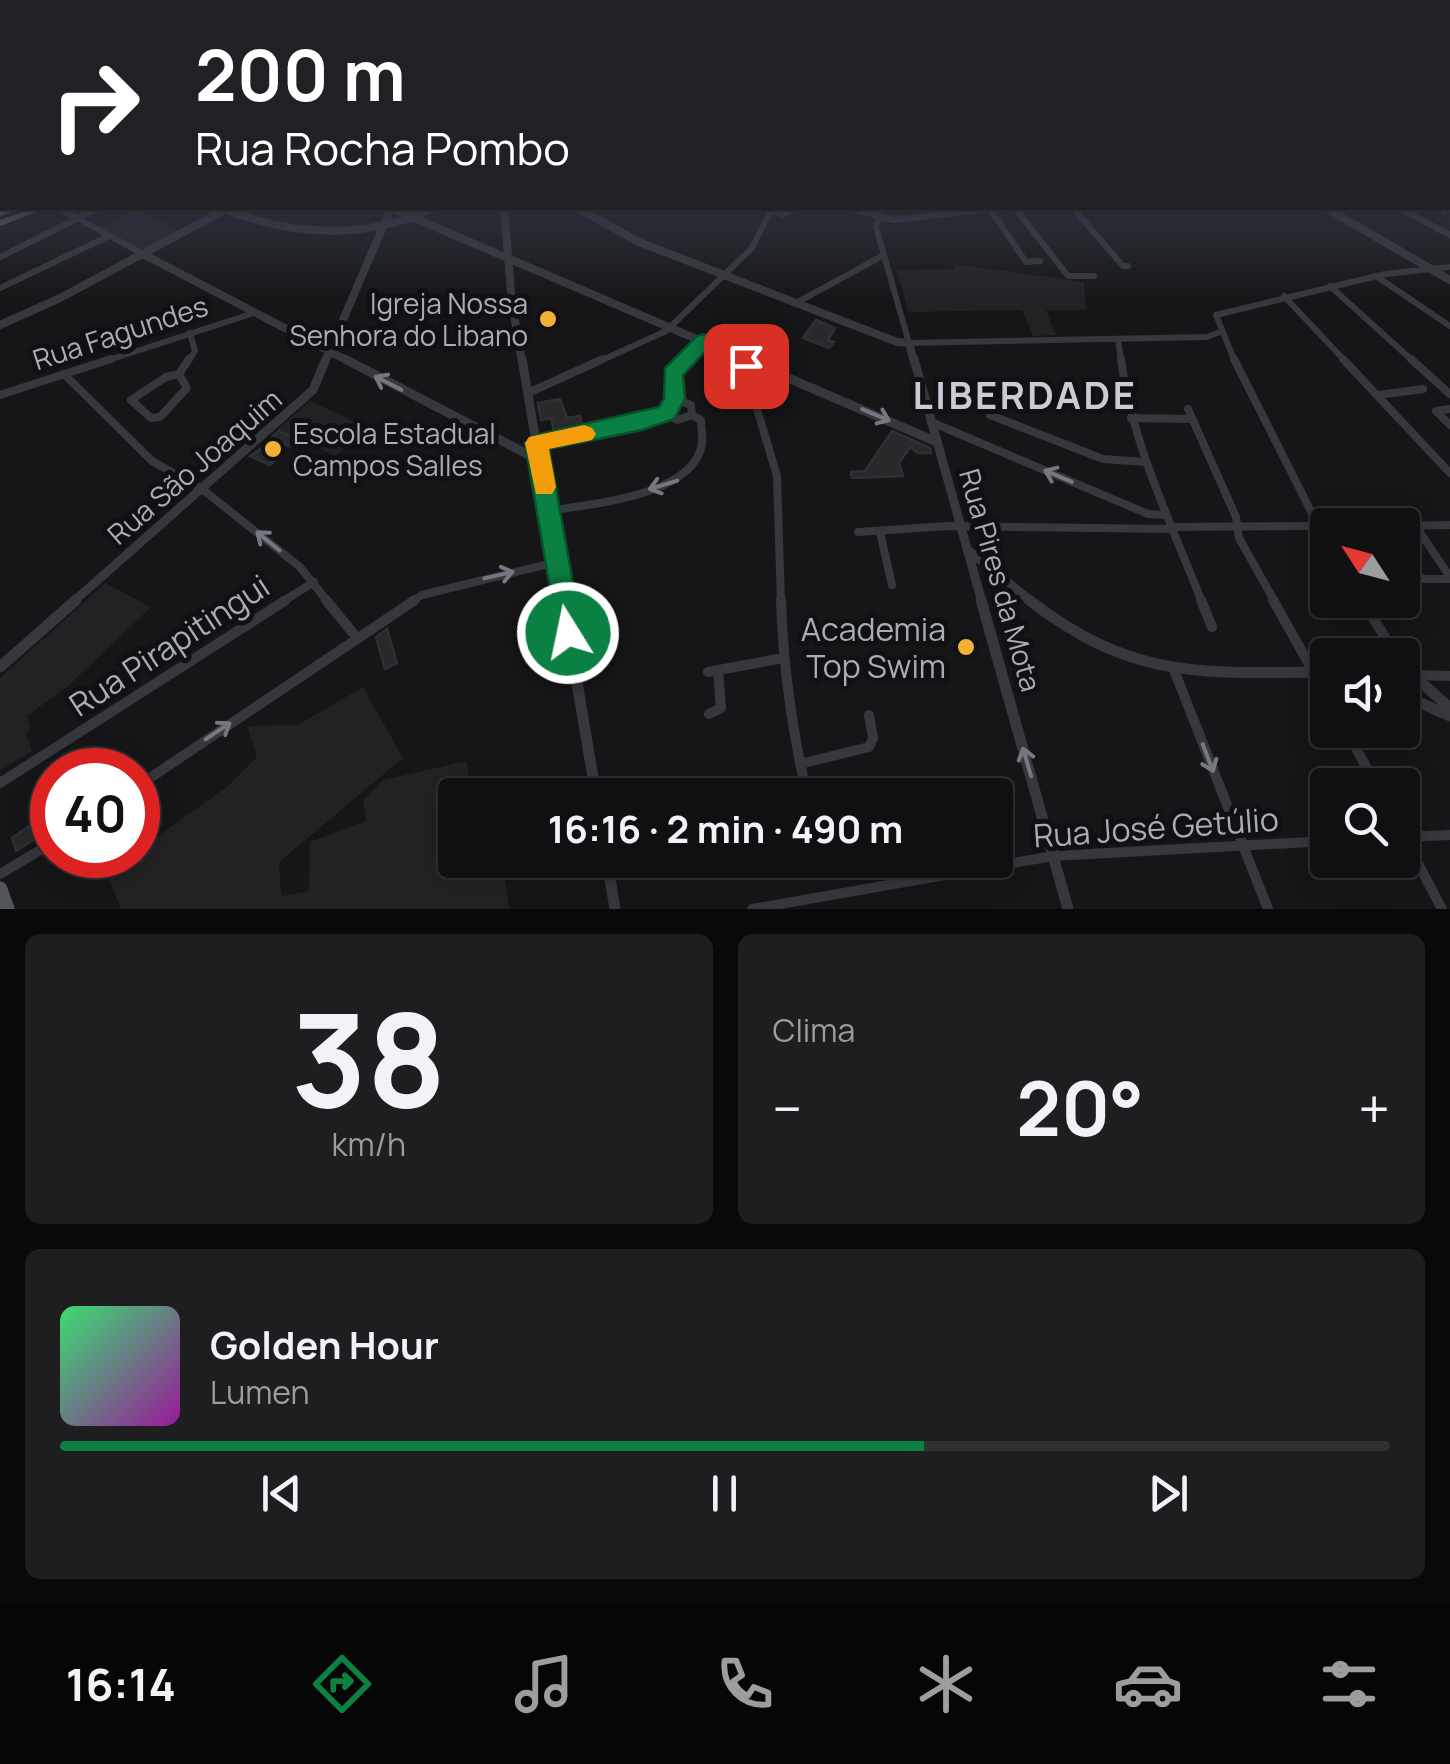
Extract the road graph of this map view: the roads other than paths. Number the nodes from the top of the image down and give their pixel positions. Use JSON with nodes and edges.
{"nodes":[{"id":1,"x":73,"y":215,"type":"edge"},
{"id":2,"x":83,"y":215,"type":"edge"},
{"id":3,"x":211,"y":215,"type":"edge"},
{"id":4,"x":247,"y":215,"type":"edge"},
{"id":5,"x":388,"y":215,"type":"edge"},
{"id":6,"x":410,"y":215,"type":"edge"},
{"id":7,"x":420,"y":215,"type":"edge"},
{"id":8,"x":428,"y":215,"type":"edge"},
{"id":9,"x":504,"y":215,"type":"edge"},
{"id":10,"x":591,"y":215,"type":"edge"},
{"id":11,"x":766,"y":215,"type":"edge"},
{"id":12,"x":874,"y":215,"type":"edge"},
{"id":13,"x":925,"y":215,"type":"edge"},
{"id":14,"x":994,"y":215,"type":"edge"},
{"id":15,"x":1021,"y":215,"type":"edge"},
{"id":16,"x":1079,"y":215,"type":"edge"},
{"id":17,"x":1339,"y":215,"type":"edge"},
{"id":18,"x":1413,"y":215,"type":"edge"},
{"id":19,"x":879,"y":217,"type":"junction"},
{"id":20,"x":78,"y":218,"type":"junction"},
{"id":21,"x":416,"y":218,"type":"junction"},
{"id":22,"x":425,"y":222,"type":"junction"},
{"id":23,"x":383,"y":229,"type":"junction"},
{"id":24,"x":1450,"y":235,"type":"edge"},
{"id":25,"x":109,"y":236,"type":"junction"},
{"id":26,"x":1020,"y":237,"type":"dead end"},
{"id":27,"x":1010,"y":238,"type":"junction"},
{"id":28,"x":142,"y":254,"type":"junction"},
{"id":29,"x":505,"y":254,"type":"junction"},
{"id":30,"x":884,"y":255,"type":"junction"},
{"id":31,"x":0,"y":257,"type":"edge"},
{"id":32,"x":875,"y":261,"type":"junction"},
{"id":33,"x":1040,"y":261,"type":"dead end"},
{"id":34,"x":886,"y":264,"type":"junction"},
{"id":35,"x":1128,"y":266,"type":"dead end"},
{"id":36,"x":1450,"y":266,"type":"edge"},
{"id":37,"x":1432,"y":269,"type":"junction"},
{"id":38,"x":724,"y":276,"type":"junction"},
{"id":39,"x":1094,"y":276,"type":"dead end"},
{"id":40,"x":1376,"y":276,"type":"junction"},
{"id":41,"x":1450,"y":280,"type":"edge"},
{"id":42,"x":1330,"y":286,"type":"junction"},
{"id":43,"x":0,"y":288,"type":"edge"},
{"id":44,"x":1284,"y":296,"type":"junction"},
{"id":45,"x":796,"y":303,"type":"junction"},
{"id":46,"x":254,"y":312,"type":"junction"},
{"id":47,"x":0,"y":325,"type":"edge"},
{"id":48,"x":672,"y":326,"type":"junction"},
{"id":49,"x":1450,"y":326,"type":"edge"},
{"id":50,"x":1220,"y":332,"type":"junction"},
{"id":51,"x":190,"y":333,"type":"junction"},
{"id":52,"x":1118,"y":339,"type":"junction"},
{"id":53,"x":704,"y":341,"type":"junction"},
{"id":54,"x":909,"y":344,"type":"junction"},
{"id":55,"x":330,"y":353,"type":"junction"},
{"id":56,"x":748,"y":360,"type":"junction"},
{"id":57,"x":64,"y":374,"type":"junction"},
{"id":58,"x":179,"y":374,"type":"junction"},
{"id":59,"x":1423,"y":389,"type":"dead end"},
{"id":60,"x":528,"y":393,"type":"junction"},
{"id":61,"x":1450,"y":394,"type":"edge"},
{"id":62,"x":0,"y":395,"type":"edge"},
{"id":63,"x":1377,"y":396,"type":"junction"},
{"id":64,"x":973,"y":398,"type":"dead end"},
{"id":65,"x":674,"y":399,"type":"junction"},
{"id":66,"x":1450,"y":408,"type":"edge"},
{"id":67,"x":1188,"y":409,"type":"dead end"},
{"id":68,"x":666,"y":413,"type":"junction"},
{"id":69,"x":692,"y":415,"type":"junction"},
{"id":70,"x":1131,"y":418,"type":"junction"},
{"id":71,"x":1192,"y":419,"type":"junction"},
{"id":72,"x":931,"y":422,"type":"junction"},
{"id":73,"x":1450,"y":425,"type":"edge"},
{"id":74,"x":937,"y":442,"type":"junction"},
{"id":75,"x":537,"y":448,"type":"junction"},
{"id":76,"x":1146,"y":462,"type":"junction"},
{"id":77,"x":1450,"y":473,"type":"edge"},
{"id":78,"x":202,"y":489,"type":"junction"},
{"id":79,"x":548,"y":511,"type":"junction"},
{"id":80,"x":1148,"y":514,"type":"junction"},
{"id":81,"x":1310,"y":514,"type":"edge"},
{"id":82,"x":1165,"y":515,"type":"junction"},
{"id":83,"x":1237,"y":522,"type":"junction"},
{"id":84,"x":1450,"y":525,"type":"edge"},
{"id":85,"x":960,"y":526,"type":"junction"},
{"id":86,"x":1310,"y":526,"type":"edge"},
{"id":87,"x":1420,"y":526,"type":"edge"},
{"id":88,"x":1151,"y":527,"type":"junction"},
{"id":89,"x":1172,"y":528,"type":"junction"},
{"id":90,"x":858,"y":532,"type":"dead end"},
{"id":91,"x":880,"y":532,"type":"junction"},
{"id":92,"x":1420,"y":533,"type":"edge"},
{"id":93,"x":966,"y":549,"type":"junction"},
{"id":94,"x":556,"y":562,"type":"junction"},
{"id":95,"x":997,"y":574,"type":"junction"},
{"id":96,"x":1420,"y":577,"type":"edge"},
{"id":97,"x":1450,"y":578,"type":"edge"},
{"id":98,"x":976,"y":581,"type":"junction"},
{"id":99,"x":314,"y":582,"type":"junction"},
{"id":100,"x":892,"y":585,"type":"dead end"},
{"id":101,"x":1212,"y":627,"type":"dead end"},
{"id":102,"x":357,"y":638,"type":"junction"},
{"id":103,"x":782,"y":658,"type":"junction"},
{"id":104,"x":1310,"y":665,"type":"edge"},
{"id":105,"x":0,"y":667,"type":"edge"},
{"id":106,"x":1174,"y":670,"type":"junction"},
{"id":107,"x":1310,"y":672,"type":"edge"},
{"id":108,"x":1420,"y":675,"type":"edge"},
{"id":109,"x":1450,"y":676,"type":"edge"},
{"id":110,"x":1420,"y":684,"type":"edge"},
{"id":111,"x":1420,"y":703,"type":"edge"},
{"id":112,"x":1450,"y":708,"type":"edge"},
{"id":113,"x":710,"y":714,"type":"dead end"},
{"id":114,"x":868,"y":715,"type":"dead end"},
{"id":115,"x":1450,"y":716,"type":"edge"},
{"id":116,"x":800,"y":764,"type":"junction"},
{"id":117,"x":160,"y":771,"type":"edge"},
{"id":118,"x":593,"y":778,"type":"edge"},
{"id":119,"x":804,"y":778,"type":"edge"},
{"id":120,"x":0,"y":782,"type":"edge"},
{"id":121,"x":1450,"y":835,"type":"edge"},
{"id":122,"x":1420,"y":836,"type":"edge"},
{"id":123,"x":1310,"y":842,"type":"edge"},
{"id":124,"x":1242,"y":846,"type":"junction"},
{"id":125,"x":30,"y":856,"type":"edge"},
{"id":126,"x":1053,"y":856,"type":"junction"},
{"id":127,"x":1420,"y":868,"type":"edge"},
{"id":128,"x":0,"y":874,"type":"edge"},
{"id":129,"x":609,"y":878,"type":"edge"},
{"id":130,"x":0,"y":889,"type":"edge"},
{"id":131,"x":7,"y":909,"type":"edge"},
{"id":132,"x":615,"y":909,"type":"edge"},
{"id":133,"x":752,"y":909,"type":"edge"},
{"id":134,"x":1068,"y":909,"type":"edge"},
{"id":135,"x":1268,"y":909,"type":"edge"},
{"id":136,"x":1442,"y":909,"type":"edge"}],
"edges":[{"from":1,"to":20,"type":"street"},
{"from":2,"to":20,"type":"street"},
{"from":3,"to":28,"type":"street"},
{"from":4,"to":23,"type":"street"},
{"from":5,"to":23,"type":"street","name":"Rua São Joaquim"},
{"from":6,"to":21,"type":"street"},
{"from":7,"to":21,"type":"street"},
{"from":8,"to":22,"type":"street"},
{"from":9,"to":29,"type":"street"},
{"from":10,"to":38,"type":"street"},
{"from":11,"to":38,"type":"street"},
{"from":12,"to":19,"type":"street"},
{"from":13,"to":19,"type":"street"},
{"from":14,"to":27,"type":"street"},
{"from":15,"to":39,"type":"street"},
{"from":16,"to":35,"type":"street"},
{"from":17,"to":37,"type":"street"},
{"from":18,"to":24,"type":"street"},
{"from":19,"to":30,"type":"street","name":"Rua Pires da Mota"},
{"from":20,"to":25,"type":"street"},
{"from":20,"to":31,"type":"street"},
{"from":21,"to":22,"type":"street"},
{"from":21,"to":23,"type":"street"},
{"from":22,"to":29,"type":"street"},
{"from":23,"to":55,"type":"street","name":"Rua São Joaquim"},
{"from":25,"to":28,"type":"street"},
{"from":25,"to":43,"type":"street"},
{"from":26,"to":27,"type":"street"},
{"from":27,"to":33,"type":"street"},
{"from":28,"to":46,"type":"street"},
{"from":28,"to":47,"type":"street"},
{"from":29,"to":48,"type":"street"},
{"from":29,"to":60,"type":"street"},
{"from":30,"to":32,"type":"street"},
{"from":30,"to":34,"type":"street","name":"Rua Pires da Mota"},
{"from":32,"to":34,"type":"street"},
{"from":32,"to":45,"type":"street"},
{"from":34,"to":54,"type":"street","name":"Rua Pires da Mota"},
{"from":36,"to":37,"type":"street"},
{"from":37,"to":40,"type":"street"},
{"from":37,"to":41,"type":"street"},
{"from":38,"to":45,"type":"street"},
{"from":38,"to":48,"type":"street"},
{"from":40,"to":42,"type":"street"},
{"from":40,"to":49,"type":"street"},
{"from":42,"to":44,"type":"street"},
{"from":42,"to":61,"type":"street"},
{"from":44,"to":50,"type":"street"},
{"from":44,"to":63,"type":"street"},
{"from":45,"to":54,"type":"street"},
{"from":46,"to":51,"type":"street","name":"Rua Fagundes"},
{"from":46,"to":55,"type":"street"},
{"from":48,"to":53,"type":"street"},
{"from":48,"to":60,"type":"street"},
{"from":50,"to":52,"type":"street"},
{"from":50,"to":81,"type":"street"},
{"from":51,"to":57,"type":"street","name":"Rua Fagundes"},
{"from":51,"to":58,"type":"street"},
{"from":52,"to":54,"type":"street"},
{"from":52,"to":70,"type":"street"},
{"from":53,"to":56,"type":"street"},
{"from":53,"to":65,"type":"street"},
{"from":54,"to":72,"type":"street","name":"Rua Pires da Mota"},
{"from":75,"to":55,"type":"street","one_way":true},
{"from":55,"to":78,"type":"street","name":"Rua São Joaquim"},
{"from":56,"to":74,"type":"street","one_way":true},
{"from":56,"to":103,"type":"street"},
{"from":57,"to":62,"type":"street","name":"Rua Fagundes"},
{"from":57,"to":78,"type":"street"},
{"from":58,"to":58,"type":"street"},
{"from":59,"to":63,"type":"street"},
{"from":60,"to":75,"type":"street"},
{"from":63,"to":77,"type":"street"},
{"from":64,"to":76,"type":"street"},
{"from":65,"to":68,"type":"street"},
{"from":65,"to":69,"type":"street"},
{"from":66,"to":73,"type":"street"},
{"from":67,"to":71,"type":"street"},
{"from":68,"to":69,"type":"street"},
{"from":68,"to":75,"type":"street"},
{"from":69,"to":79,"type":"street","one_way":true},
{"from":70,"to":71,"type":"street"},
{"from":70,"to":76,"type":"street"},
{"from":71,"to":83,"type":"street"},
{"from":72,"to":74,"type":"street","name":"Rua Pires da Mota"},
{"from":80,"to":72,"type":"street","one_way":true},
{"from":74,"to":85,"type":"street","name":"Rua Pires da Mota"},
{"from":75,"to":79,"type":"street"},
{"from":76,"to":82,"type":"street"},
{"from":99,"to":78,"type":"street","one_way":true},
{"from":78,"to":105,"type":"street","name":"Rua São Joaquim"},
{"from":79,"to":94,"type":"street"},
{"from":80,"to":82,"type":"street"},
{"from":80,"to":88,"type":"street"},
{"from":82,"to":89,"type":"street"},
{"from":83,"to":86,"type":"street"},
{"from":83,"to":89,"type":"street"},
{"from":83,"to":104,"type":"street"},
{"from":84,"to":87,"type":"street"},
{"from":85,"to":88,"type":"street"},
{"from":85,"to":91,"type":"street"},
{"from":85,"to":93,"type":"street","name":"Rua Pires da Mota"},
{"from":88,"to":89,"type":"street"},
{"from":89,"to":101,"type":"street"},
{"from":90,"to":91,"type":"street"},
{"from":91,"to":100,"type":"street"},
{"from":92,"to":97,"type":"street"},
{"from":93,"to":95,"type":"street"},
{"from":93,"to":98,"type":"street","name":"Rua Pires da Mota"},
{"from":102,"to":94,"type":"street","one_way":true},
{"from":94,"to":118,"type":"street"},
{"from":95,"to":98,"type":"street"},
{"from":95,"to":106,"type":"street"},
{"from":96,"to":97,"type":"street"},
{"from":126,"to":98,"type":"street","name":"Rua Pires da Mota","one_way":true},
{"from":99,"to":102,"type":"street"},
{"from":99,"to":120,"type":"street","name":"Rua Pirapitingui"},
{"from":117,"to":102,"type":"street","one_way":true},
{"from":103,"to":113,"type":"street"},
{"from":103,"to":116,"type":"street"},
{"from":106,"to":107,"type":"street"},
{"from":106,"to":124,"type":"street","one_way":true},
{"from":108,"to":109,"type":"street"},
{"from":110,"to":112,"type":"street"},
{"from":111,"to":115,"type":"street"},
{"from":114,"to":116,"type":"street"},
{"from":116,"to":119,"type":"street"},
{"from":121,"to":122,"type":"street"},
{"from":123,"to":124,"type":"street","name":"Rua José Getúlio"},
{"from":124,"to":126,"type":"street","name":"Rua José Getúlio"},
{"from":124,"to":135,"type":"street"},
{"from":125,"to":128,"type":"street"},
{"from":126,"to":133,"type":"street","name":"Rua José Getúlio"},
{"from":126,"to":134,"type":"street","name":"Rua Pires da Mota"},
{"from":127,"to":136,"type":"street"},
{"from":129,"to":132,"type":"street"},
{"from":130,"to":131,"type":"main road"}]}
